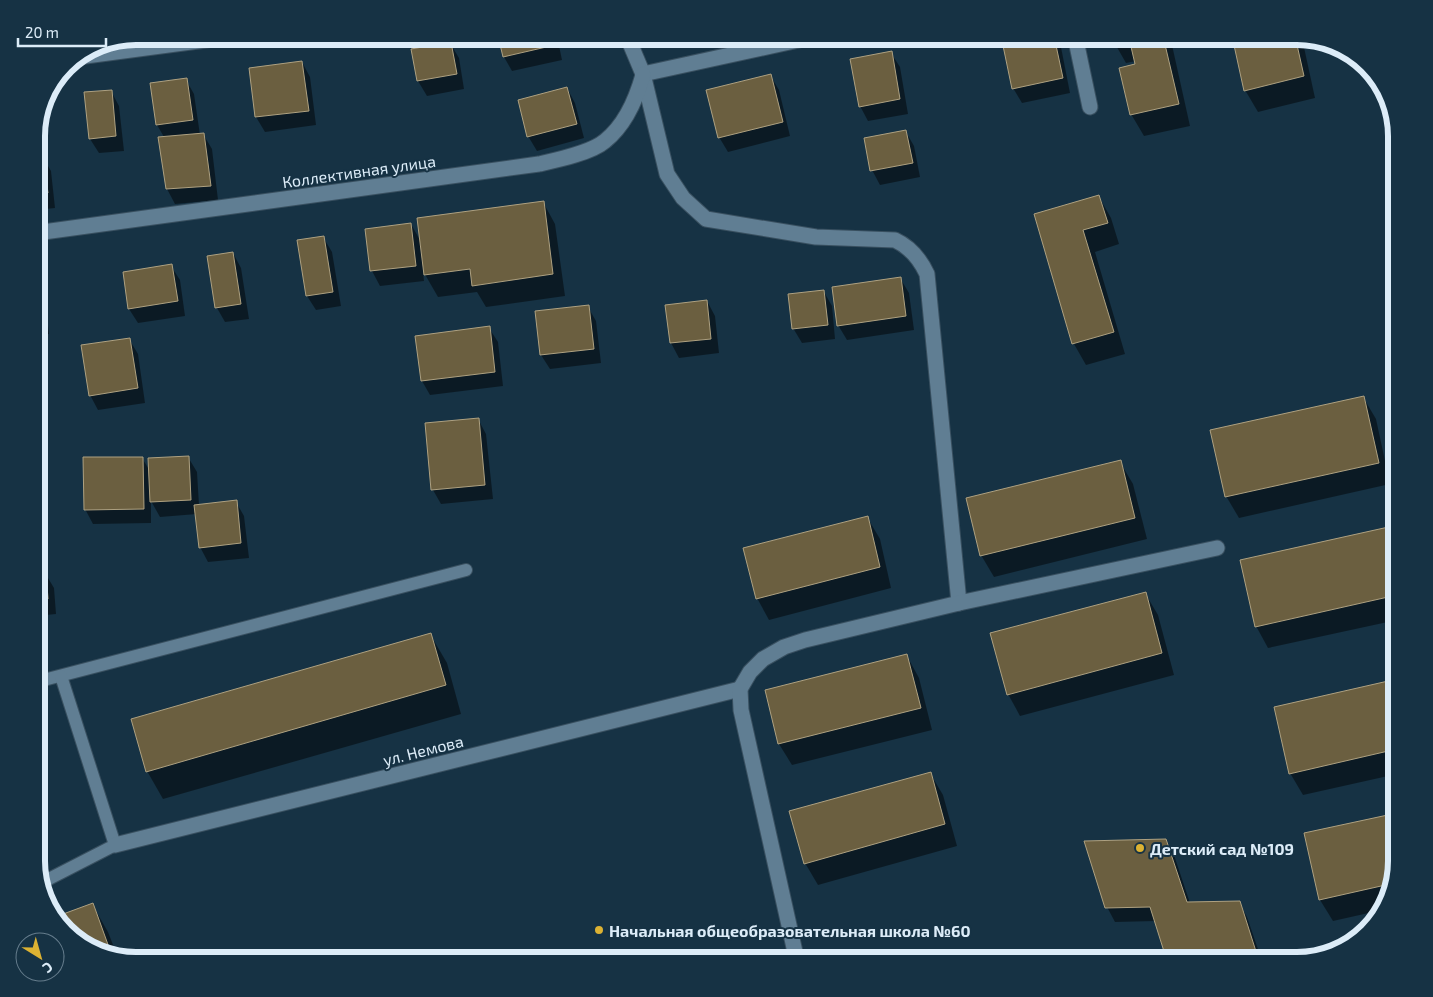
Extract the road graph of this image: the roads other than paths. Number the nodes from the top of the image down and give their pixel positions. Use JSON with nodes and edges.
{"nodes":[{"id":1,"x":168,"y":45,"type":"edge"},
{"id":2,"x":631,"y":45,"type":"edge"},
{"id":3,"x":776,"y":45,"type":"edge"},
{"id":4,"x":1077,"y":45,"type":"edge"},
{"id":5,"x":95,"y":55,"type":"edge"},
{"id":6,"x":643,"y":74,"type":"junction"},
{"id":7,"x":1090,"y":107,"type":"dead end"},
{"id":8,"x":45,"y":232,"type":"edge"},
{"id":9,"x":1217,"y":548,"type":"dead end"},
{"id":10,"x":466,"y":570,"type":"dead end"},
{"id":11,"x":959,"y":603,"type":"junction"},
{"id":12,"x":61,"y":676,"type":"junction"},
{"id":13,"x":45,"y":680,"type":"edge"},
{"id":14,"x":740,"y":689,"type":"junction"},
{"id":15,"x":115,"y":845,"type":"junction"},
{"id":16,"x":47,"y":880,"type":"edge"},
{"id":17,"x":795,"y":952,"type":"edge"}],
"edges":[{"from":1,"to":5,"type":"street"},
{"from":2,"to":6,"type":"street"},
{"from":3,"to":6,"type":"street"},
{"from":4,"to":7,"type":"street"},
{"from":6,"to":8,"type":"street","name":"Коллективная улица"},
{"from":6,"to":11,"type":"street"},
{"from":9,"to":11,"type":"street"},
{"from":10,"to":12,"type":"lane"},
{"from":11,"to":14,"type":"street"},
{"from":12,"to":13,"type":"lane"},
{"from":12,"to":15,"type":"lane"},
{"from":14,"to":15,"type":"street","name":"ул. Немова"},
{"from":14,"to":17,"type":"street"},
{"from":15,"to":16,"type":"lane"}]}
